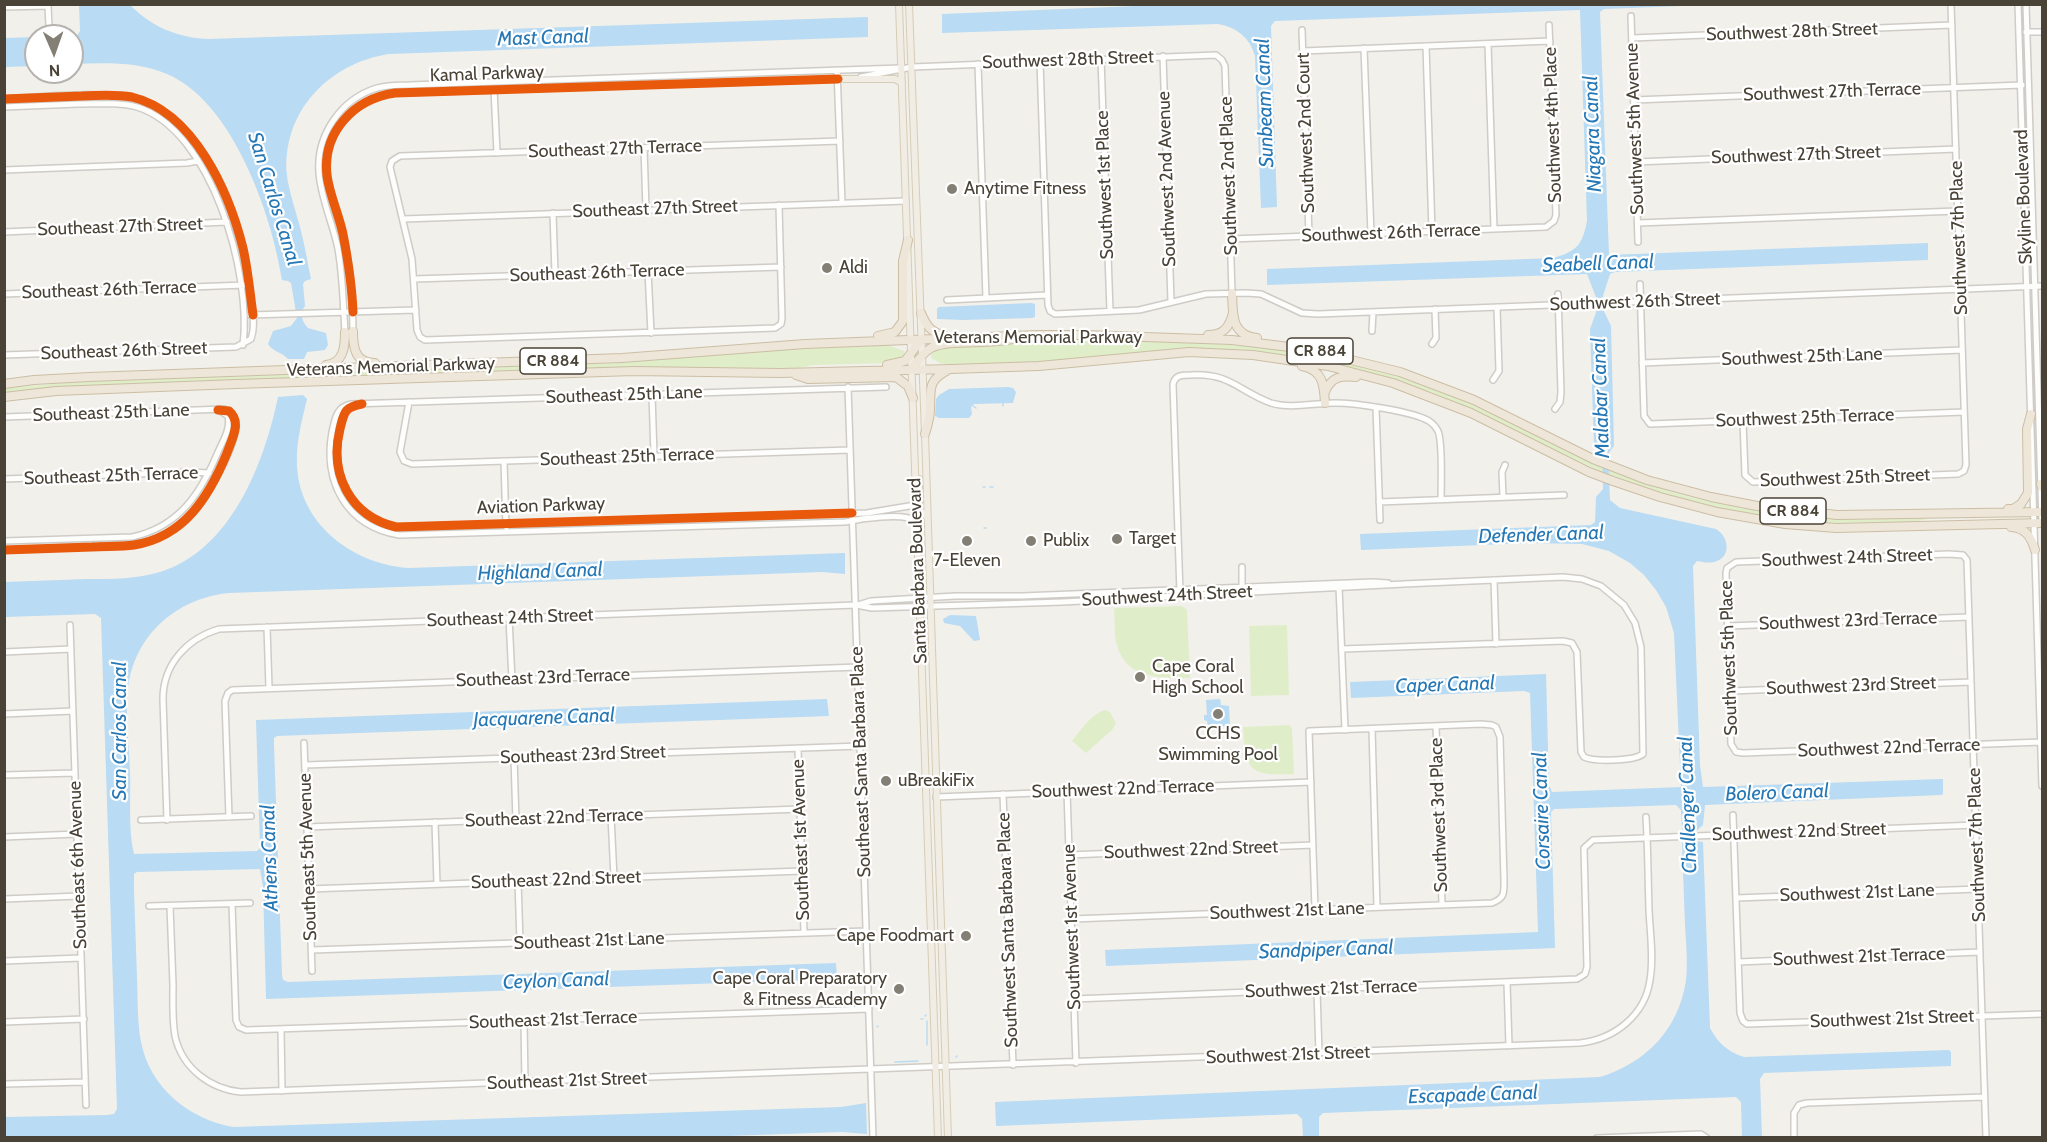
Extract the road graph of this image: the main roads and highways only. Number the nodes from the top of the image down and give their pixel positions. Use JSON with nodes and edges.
{"nodes":[{"id":1,"x":899,"y":4,"type":"edge"},
{"id":2,"x":909,"y":4,"type":"edge"},
{"id":3,"x":838,"y":80,"type":"road end"},
{"id":4,"x":902,"y":83,"type":"junction"},
{"id":5,"x":908,"y":240,"type":"junction"},
{"id":6,"x":1232,"y":293,"type":"road end"},
{"id":7,"x":921,"y":313,"type":"junction"},
{"id":8,"x":1233,"y":314,"type":"junction"},
{"id":9,"x":1026,"y":335,"type":"junction"},
{"id":10,"x":1038,"y":335,"type":"junction"},
{"id":11,"x":1062,"y":335,"type":"junction"},
{"id":12,"x":910,"y":339,"type":"junction"},
{"id":13,"x":922,"y":339,"type":"junction"},
{"id":14,"x":781,"y":345,"type":"junction"},
{"id":15,"x":1189,"y":352,"type":"junction"},
{"id":16,"x":923,"y":354,"type":"junction"},
{"id":17,"x":911,"y":355,"type":"junction"},
{"id":18,"x":1336,"y":355,"type":"junction"},
{"id":19,"x":463,"y":364,"type":"junction"},
{"id":20,"x":912,"y":369,"type":"junction"},
{"id":21,"x":923,"y":369,"type":"junction"},
{"id":22,"x":951,"y":369,"type":"junction"},
{"id":23,"x":792,"y":373,"type":"junction"},
{"id":24,"x":181,"y":374,"type":"junction"},
{"id":25,"x":4,"y":384,"type":"edge"},
{"id":26,"x":4,"y":397,"type":"edge"},
{"id":27,"x":913,"y":398,"type":"junction"},
{"id":28,"x":1471,"y":413,"type":"junction"},
{"id":29,"x":2031,"y":414,"type":"road end"},
{"id":30,"x":926,"y":434,"type":"junction"},
{"id":31,"x":914,"y":452,"type":"junction"},
{"id":32,"x":2040,"y":512,"type":"edge"},
{"id":33,"x":1976,"y":513,"type":"junction"},
{"id":34,"x":930,"y":518,"type":"junction"},
{"id":35,"x":2040,"y":523,"type":"edge"},
{"id":36,"x":1908,"y":527,"type":"junction"},
{"id":37,"x":2035,"y":550,"type":"road end"},
{"id":38,"x":938,"y":1137,"type":"edge"},
{"id":39,"x":948,"y":1137,"type":"edge"}],
"edges":[{"from":1,"to":4,"type":"main road","name":"Santa Barbara Boulevard"},
{"from":2,"to":7,"type":"main road","name":"Santa Barbara Boulevard"},
{"from":3,"to":4,"type":"main road"},
{"from":4,"to":5,"type":"main road","name":"Santa Barbara Boulevard"},
{"from":5,"to":12,"type":"main road","name":"Santa Barbara Boulevard"},
{"from":5,"to":14,"type":"highway"},
{"from":6,"to":8,"type":"highway"},
{"from":7,"to":10,"type":"highway"},
{"from":7,"to":13,"type":"main road","name":"Santa Barbara Boulevard"},
{"from":8,"to":11,"type":"highway"},
{"from":8,"to":18,"type":"highway"},
{"from":9,"to":10,"type":"highway","name":"Veterans Memorial Parkway","number":"CR 884"},
{"from":9,"to":13,"type":"highway","name":"Veterans Memorial Parkway","number":"CR 884"},
{"from":9,"to":16,"type":"highway"},
{"from":10,"to":11,"type":"highway","name":"Veterans Memorial Parkway","number":"CR 884"},
{"from":11,"to":18,"type":"highway","name":"Veterans Memorial Parkway","number":"CR 884"},
{"from":12,"to":13,"type":"highway","name":"Veterans Memorial Parkway","number":"CR 884"},
{"from":12,"to":14,"type":"highway","name":"Veterans Memorial Parkway","number":"CR 884"},
{"from":12,"to":17,"type":"main road","name":"Santa Barbara Boulevard"},
{"from":13,"to":16,"type":"main road","name":"Santa Barbara Boulevard"},
{"from":13,"to":17,"type":"highway"},
{"from":14,"to":19,"type":"highway","name":"Veterans Memorial Parkway","number":"CR 884"},
{"from":15,"to":22,"type":"highway","name":"Veterans Memorial Parkway","number":"CR 884"},
{"from":15,"to":28,"type":"highway","name":"Veterans Memorial Parkway","number":"CR 884"},
{"from":15,"to":28,"type":"highway"},
{"from":16,"to":20,"type":"highway"},
{"from":16,"to":21,"type":"main road","name":"Santa Barbara Boulevard"},
{"from":17,"to":20,"type":"main road","name":"Santa Barbara Boulevard"},
{"from":17,"to":23,"type":"highway"},
{"from":18,"to":33,"type":"highway","name":"Veterans Memorial Parkway","number":"CR 884"},
{"from":19,"to":24,"type":"highway","name":"Veterans Memorial Parkway","number":"CR 884"},
{"from":19,"to":24,"type":"highway"},
{"from":20,"to":21,"type":"highway","name":"Veterans Memorial Parkway","number":"CR 884"},
{"from":20,"to":23,"type":"highway","name":"Veterans Memorial Parkway","number":"CR 884"},
{"from":20,"to":27,"type":"main road","name":"Santa Barbara Boulevard"},
{"from":21,"to":22,"type":"highway","name":"Veterans Memorial Parkway","number":"CR 884"},
{"from":21,"to":30,"type":"main road","name":"Santa Barbara Boulevard"},
{"from":22,"to":30,"type":"highway"},
{"from":23,"to":26,"type":"highway","name":"Veterans Memorial Parkway","number":"CR 884"},
{"from":23,"to":27,"type":"highway"},
{"from":24,"to":25,"type":"highway","name":"Veterans Memorial Parkway","number":"CR 884"},
{"from":27,"to":31,"type":"main road","name":"Santa Barbara Boulevard"},
{"from":28,"to":36,"type":"highway","name":"Veterans Memorial Parkway","number":"CR 884"},
{"from":29,"to":33,"type":"highway"},
{"from":30,"to":34,"type":"main road","name":"Santa Barbara Boulevard"},
{"from":31,"to":34,"type":"main road"},
{"from":31,"to":38,"type":"main road","name":"Santa Barbara Boulevard"},
{"from":32,"to":33,"type":"highway","name":"Veterans Memorial Parkway","number":"CR 884"},
{"from":34,"to":39,"type":"main road","name":"Santa Barbara Boulevard"},
{"from":35,"to":36,"type":"highway","name":"Veterans Memorial Parkway","number":"CR 884"},
{"from":36,"to":37,"type":"highway"}]}
